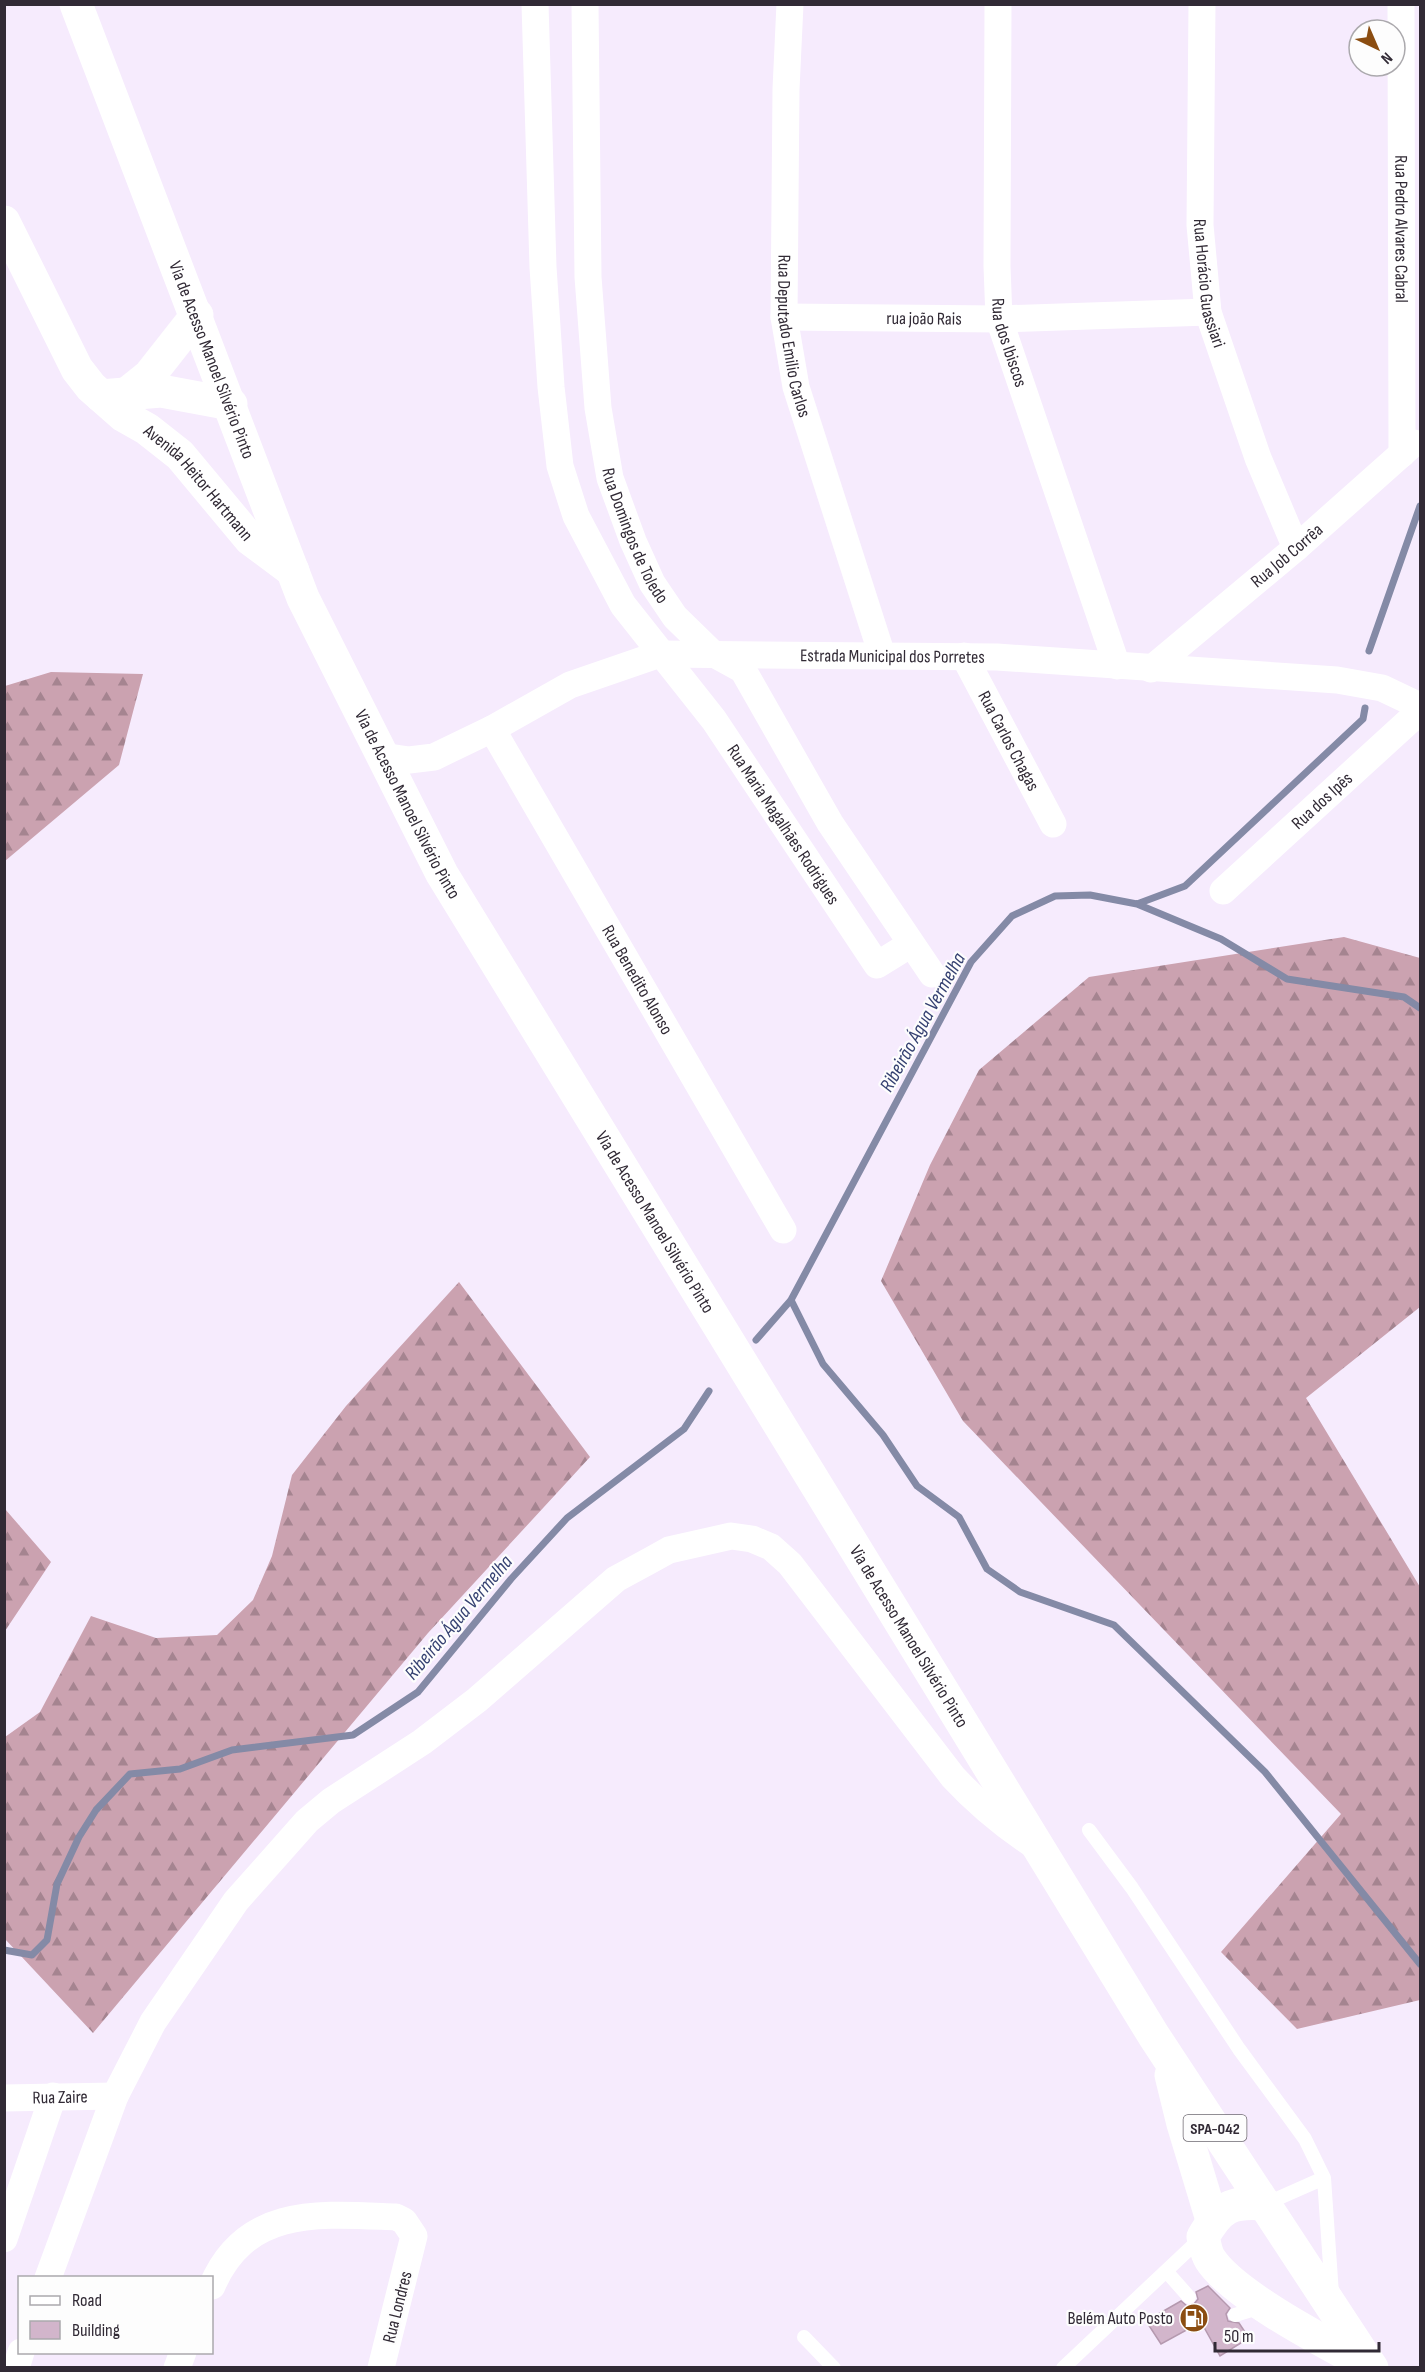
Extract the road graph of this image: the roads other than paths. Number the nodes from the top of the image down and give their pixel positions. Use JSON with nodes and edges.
{"nodes":[{"id":1,"x":76,"y":4,"type":"edge"},
{"id":2,"x":535,"y":4,"type":"edge"},
{"id":3,"x":585,"y":4,"type":"edge"},
{"id":4,"x":790,"y":4,"type":"edge"},
{"id":5,"x":998,"y":4,"type":"edge"},
{"id":6,"x":1202,"y":4,"type":"edge"},
{"id":7,"x":1401,"y":4,"type":"edge"},
{"id":8,"x":4,"y":222,"type":"edge"},
{"id":9,"x":1208,"y":312,"type":"junction"},
{"id":10,"x":197,"y":315,"type":"junction"},
{"id":11,"x":784,"y":317,"type":"junction"},
{"id":12,"x":999,"y":319,"type":"junction"},
{"id":13,"x":115,"y":394,"type":"junction"},
{"id":14,"x":231,"y":404,"type":"junction"},
{"id":15,"x":598,"y":408,"type":"junction"},
{"id":16,"x":555,"y":417,"type":"junction"},
{"id":17,"x":1411,"y":446,"type":"edge"},
{"id":18,"x":610,"y":478,"type":"junction"},
{"id":19,"x":569,"y":495,"type":"junction"},
{"id":20,"x":1296,"y":548,"type":"junction"},
{"id":21,"x":293,"y":571,"type":"junction"},
{"id":22,"x":712,"y":652,"type":"junction"},
{"id":23,"x":660,"y":654,"type":"junction"},
{"id":24,"x":882,"y":655,"type":"junction"},
{"id":25,"x":964,"y":656,"type":"junction"},
{"id":26,"x":1117,"y":666,"type":"junction"},
{"id":27,"x":1151,"y":669,"type":"junction"},
{"id":28,"x":1420,"y":706,"type":"edge"},
{"id":29,"x":1420,"y":711,"type":"edge"},
{"id":30,"x":492,"y":729,"type":"junction"},
{"id":31,"x":382,"y":756,"type":"junction"},
{"id":32,"x":1053,"y":824,"type":"dead end"},
{"id":33,"x":1223,"y":891,"type":"dead end"},
{"id":34,"x":911,"y":944,"type":"junction"},
{"id":35,"x":932,"y":974,"type":"dead end"},
{"id":36,"x":783,"y":1230,"type":"dead end"},
{"id":37,"x":1089,"y":1830,"type":"dead end"},
{"id":38,"x":1039,"y":1848,"type":"junction"},
{"id":39,"x":1166,"y":2053,"type":"junction"},
{"id":40,"x":53,"y":2096,"type":"junction"},
{"id":41,"x":115,"y":2096,"type":"junction"},
{"id":42,"x":4,"y":2098,"type":"edge"},
{"id":43,"x":1323,"y":2178,"type":"junction"},
{"id":44,"x":1265,"y":2204,"type":"junction"},
{"id":45,"x":1208,"y":2228,"type":"junction"},
{"id":46,"x":4,"y":2239,"type":"edge"},
{"id":47,"x":1167,"y":2271,"type":"junction"},
{"id":48,"x":48,"y":2276,"type":"edge"},
{"id":49,"x":213,"y":2284,"type":"edge"},
{"id":50,"x":1188,"y":2297,"type":"dead end"},
{"id":51,"x":1266,"y":2306,"type":"junction"},
{"id":52,"x":1334,"y":2311,"type":"junction"},
{"id":53,"x":1235,"y":2315,"type":"dead end"},
{"id":54,"x":804,"y":2337,"type":"dead end"},
{"id":55,"x":381,"y":2367,"type":"edge"},
{"id":56,"x":834,"y":2367,"type":"edge"},
{"id":57,"x":1063,"y":2367,"type":"edge"},
{"id":58,"x":1371,"y":2367,"type":"edge"}],
"edges":[{"from":1,"to":10,"type":"main road","name":"Via de Acesso Manoel Silvério Pinto"},
{"from":2,"to":16,"type":"street","name":"Rua Domingos de Toledo"},
{"from":3,"to":15,"type":"street","name":"Rua Domingos de Toledo"},
{"from":4,"to":11,"type":"street","name":"Rua Deputado Emilio Carlos"},
{"from":5,"to":12,"type":"street","name":"Rua dos Ibiscos"},
{"from":6,"to":9,"type":"street","name":"Rua Horácio Guassiari"},
{"from":7,"to":17,"type":"street","name":"Rua Pedro Alvares Cabral"},
{"from":8,"to":13,"type":"main road","name":"Avenida Heitor Hartmann"},
{"from":9,"to":12,"type":"street","name":"rua joão Rais"},
{"from":9,"to":20,"type":"street","name":"Rua Horácio Guassiari"},
{"from":10,"to":13,"type":"main road"},
{"from":10,"to":14,"type":"main road","name":"Via de Acesso Manoel Silvério Pinto"},
{"from":11,"to":12,"type":"street","name":"rua joão Rais"},
{"from":11,"to":24,"type":"street","name":"Rua Deputado Emilio Carlos"},
{"from":12,"to":26,"type":"street","name":"Rua dos Ibiscos"},
{"from":13,"to":14,"type":"main road"},
{"from":13,"to":21,"type":"main road","name":"Avenida Heitor Hartmann"},
{"from":14,"to":21,"type":"main road","name":"Via de Acesso Manoel Silvério Pinto"},
{"from":15,"to":16,"type":"street"},
{"from":15,"to":18,"type":"street","name":"Rua Domingos de Toledo"},
{"from":16,"to":19,"type":"street","name":"Rua Domingos de Toledo"},
{"from":17,"to":20,"type":"street","name":"Rua Job Corrêa"},
{"from":18,"to":19,"type":"street"},
{"from":18,"to":22,"type":"street","name":"Rua Domingos de Toledo"},
{"from":19,"to":23,"type":"street","name":"Rua Domingos de Toledo"},
{"from":20,"to":27,"type":"street","name":"Rua Job Corrêa"},
{"from":21,"to":31,"type":"main road","name":"Via de Acesso Manoel Silvério Pinto"},
{"from":22,"to":23,"type":"street","name":"Estrada Municipal dos Porretes"},
{"from":22,"to":24,"type":"street","name":"Estrada Municipal dos Porretes"},
{"from":22,"to":34,"type":"street","name":"Rua Domingos de Toledo"},
{"from":23,"to":30,"type":"street","name":"Estrada Municipal dos Porretes"},
{"from":23,"to":34,"type":"street","name":"Rua Maria Magalhães Rodrigues"},
{"from":24,"to":25,"type":"street","name":"Estrada Municipal dos Porretes"},
{"from":25,"to":26,"type":"street","name":"Estrada Municipal dos Porretes"},
{"from":25,"to":32,"type":"street","name":"Rua Carlos Chagas"},
{"from":26,"to":27,"type":"street","name":"Estrada Municipal dos Porretes"},
{"from":27,"to":28,"type":"street","name":"Estrada Municipal dos Porretes"},
{"from":29,"to":33,"type":"street","name":"Rua dos Ipês"},
{"from":30,"to":31,"type":"street","name":"Estrada Municipal dos Porretes"},
{"from":30,"to":36,"type":"street","name":"Rua Benedito Alonso"},
{"from":31,"to":38,"type":"main road","name":"Via de Acesso Manoel Silvério Pinto"},
{"from":34,"to":35,"type":"street","name":"Rua Domingos de Toledo"},
{"from":37,"to":43,"type":"lane"},
{"from":38,"to":39,"type":"main road","name":"Via de Acesso Manoel Silvério Pinto"},
{"from":38,"to":41,"type":"street"},
{"from":39,"to":44,"type":"main road","name":"Via de Acesso Manoel Silvério Pinto","number":"SPA-042"},
{"from":39,"to":45,"type":"main road"},
{"from":40,"to":41,"type":"street","name":"Rua Zaire"},
{"from":40,"to":42,"type":"street","name":"Rua Zaire"},
{"from":40,"to":46,"type":"street"},
{"from":41,"to":48,"type":"street"},
{"from":43,"to":44,"type":"lane"},
{"from":43,"to":52,"type":"lane"},
{"from":44,"to":45,"type":"main road"},
{"from":44,"to":52,"type":"main road","name":"Via de Acesso Manoel Silvério Pinto"},
{"from":45,"to":47,"type":"lane"},
{"from":45,"to":51,"type":"main road"},
{"from":47,"to":50,"type":"lane"},
{"from":47,"to":57,"type":"lane"},
{"from":49,"to":55,"type":"street","name":"Rua Londres"},
{"from":51,"to":53,"type":"lane"},
{"from":51,"to":58,"type":"main road"},
{"from":52,"to":58,"type":"main road","name":"Via de Acesso Manoel Silvério Pinto"},
{"from":54,"to":56,"type":"lane"}]}
